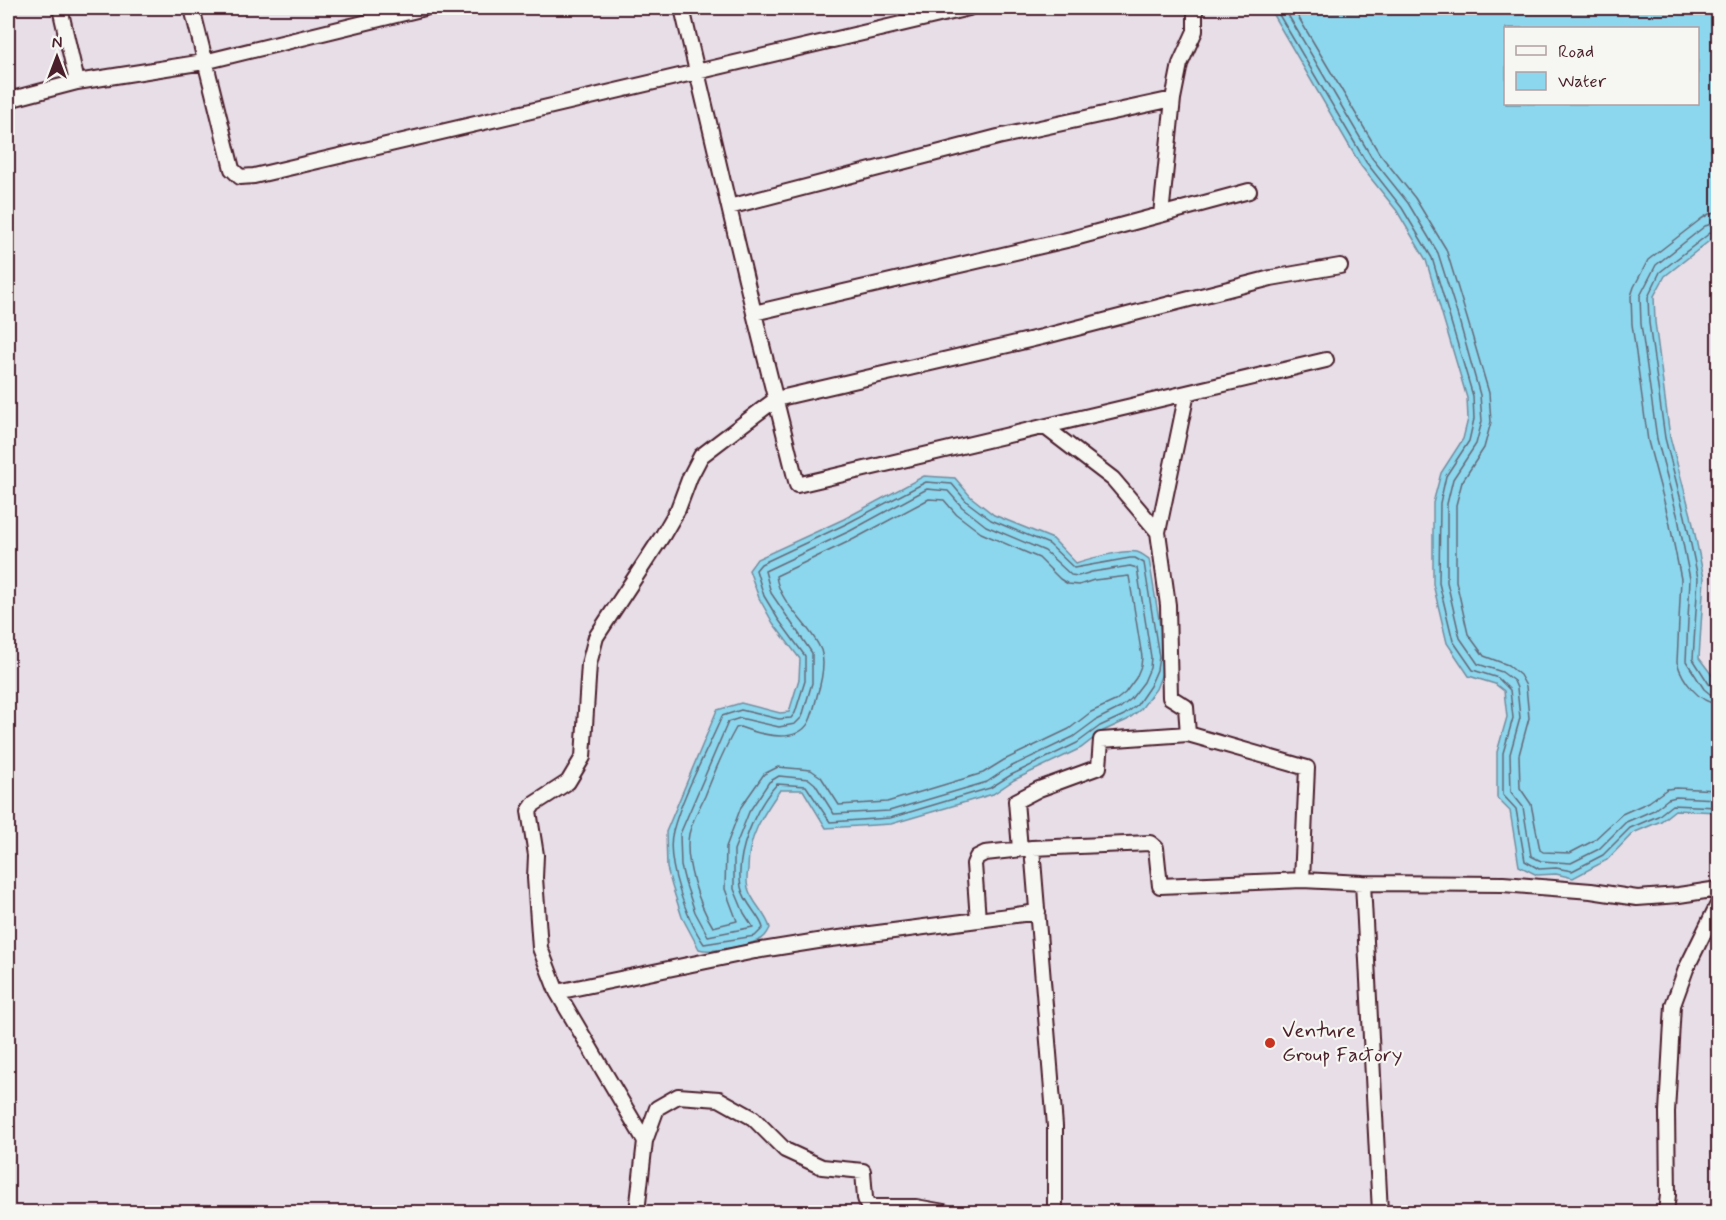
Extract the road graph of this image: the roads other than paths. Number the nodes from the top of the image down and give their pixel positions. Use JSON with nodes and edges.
{"nodes":[{"id":1,"x":60,"y":8,"type":"edge"},
{"id":2,"x":192,"y":8,"type":"edge"},
{"id":3,"x":425,"y":8,"type":"edge"},
{"id":4,"x":682,"y":8,"type":"edge"},
{"id":5,"x":969,"y":8,"type":"edge"},
{"id":6,"x":1195,"y":8,"type":"edge"},
{"id":7,"x":204,"y":62,"type":"junction"},
{"id":8,"x":697,"y":73,"type":"junction"},
{"id":9,"x":77,"y":82,"type":"junction"},
{"id":10,"x":1173,"y":99,"type":"junction"},
{"id":11,"x":8,"y":100,"type":"edge"},
{"id":12,"x":1249,"y":191,"type":"dead end"},
{"id":13,"x":729,"y":207,"type":"junction"},
{"id":14,"x":1161,"y":215,"type":"junction"},
{"id":15,"x":1340,"y":266,"type":"dead end"},
{"id":16,"x":754,"y":313,"type":"junction"},
{"id":17,"x":1326,"y":360,"type":"dead end"},
{"id":18,"x":1187,"y":393,"type":"junction"},
{"id":19,"x":776,"y":399,"type":"junction"},
{"id":20,"x":1045,"y":427,"type":"junction"},
{"id":21,"x":1158,"y":532,"type":"junction"},
{"id":22,"x":1188,"y":734,"type":"junction"},
{"id":23,"x":1026,"y":849,"type":"junction"},
{"id":24,"x":1302,"y":880,"type":"junction"},
{"id":25,"x":1364,"y":884,"type":"junction"},
{"id":26,"x":1719,"y":890,"type":"edge"},
{"id":27,"x":1719,"y":904,"type":"edge"},
{"id":28,"x":1038,"y":912,"type":"junction"},
{"id":29,"x":978,"y":920,"type":"junction"},
{"id":30,"x":556,"y":992,"type":"junction"},
{"id":31,"x":645,"y":1141,"type":"junction"},
{"id":32,"x":637,"y":1212,"type":"edge"},
{"id":33,"x":944,"y":1212,"type":"edge"},
{"id":34,"x":1055,"y":1212,"type":"edge"},
{"id":35,"x":1380,"y":1212,"type":"edge"},
{"id":36,"x":1666,"y":1212,"type":"edge"}],
"edges":[{"from":1,"to":9,"type":"street"},
{"from":2,"to":7,"type":"street"},
{"from":3,"to":7,"type":"street"},
{"from":4,"to":8,"type":"street"},
{"from":5,"to":8,"type":"street"},
{"from":6,"to":10,"type":"street"},
{"from":7,"to":8,"type":"street"},
{"from":7,"to":9,"type":"street"},
{"from":8,"to":13,"type":"street"},
{"from":9,"to":11,"type":"street"},
{"from":10,"to":13,"type":"street"},
{"from":10,"to":14,"type":"street"},
{"from":12,"to":14,"type":"street"},
{"from":13,"to":16,"type":"street"},
{"from":14,"to":16,"type":"street"},
{"from":15,"to":19,"type":"street"},
{"from":16,"to":19,"type":"street"},
{"from":17,"to":18,"type":"street"},
{"from":18,"to":20,"type":"street"},
{"from":18,"to":21,"type":"street"},
{"from":19,"to":20,"type":"street"},
{"from":19,"to":30,"type":"street"},
{"from":20,"to":21,"type":"street"},
{"from":21,"to":22,"type":"street"},
{"from":22,"to":23,"type":"street"},
{"from":22,"to":24,"type":"street"},
{"from":23,"to":24,"type":"street"},
{"from":23,"to":28,"type":"street"},
{"from":23,"to":29,"type":"street"},
{"from":24,"to":25,"type":"street"},
{"from":25,"to":26,"type":"street"},
{"from":25,"to":35,"type":"street"},
{"from":27,"to":36,"type":"street"},
{"from":28,"to":29,"type":"street"},
{"from":28,"to":34,"type":"street"},
{"from":29,"to":30,"type":"street"},
{"from":30,"to":31,"type":"street"},
{"from":31,"to":32,"type":"street"},
{"from":31,"to":33,"type":"street"}]}
